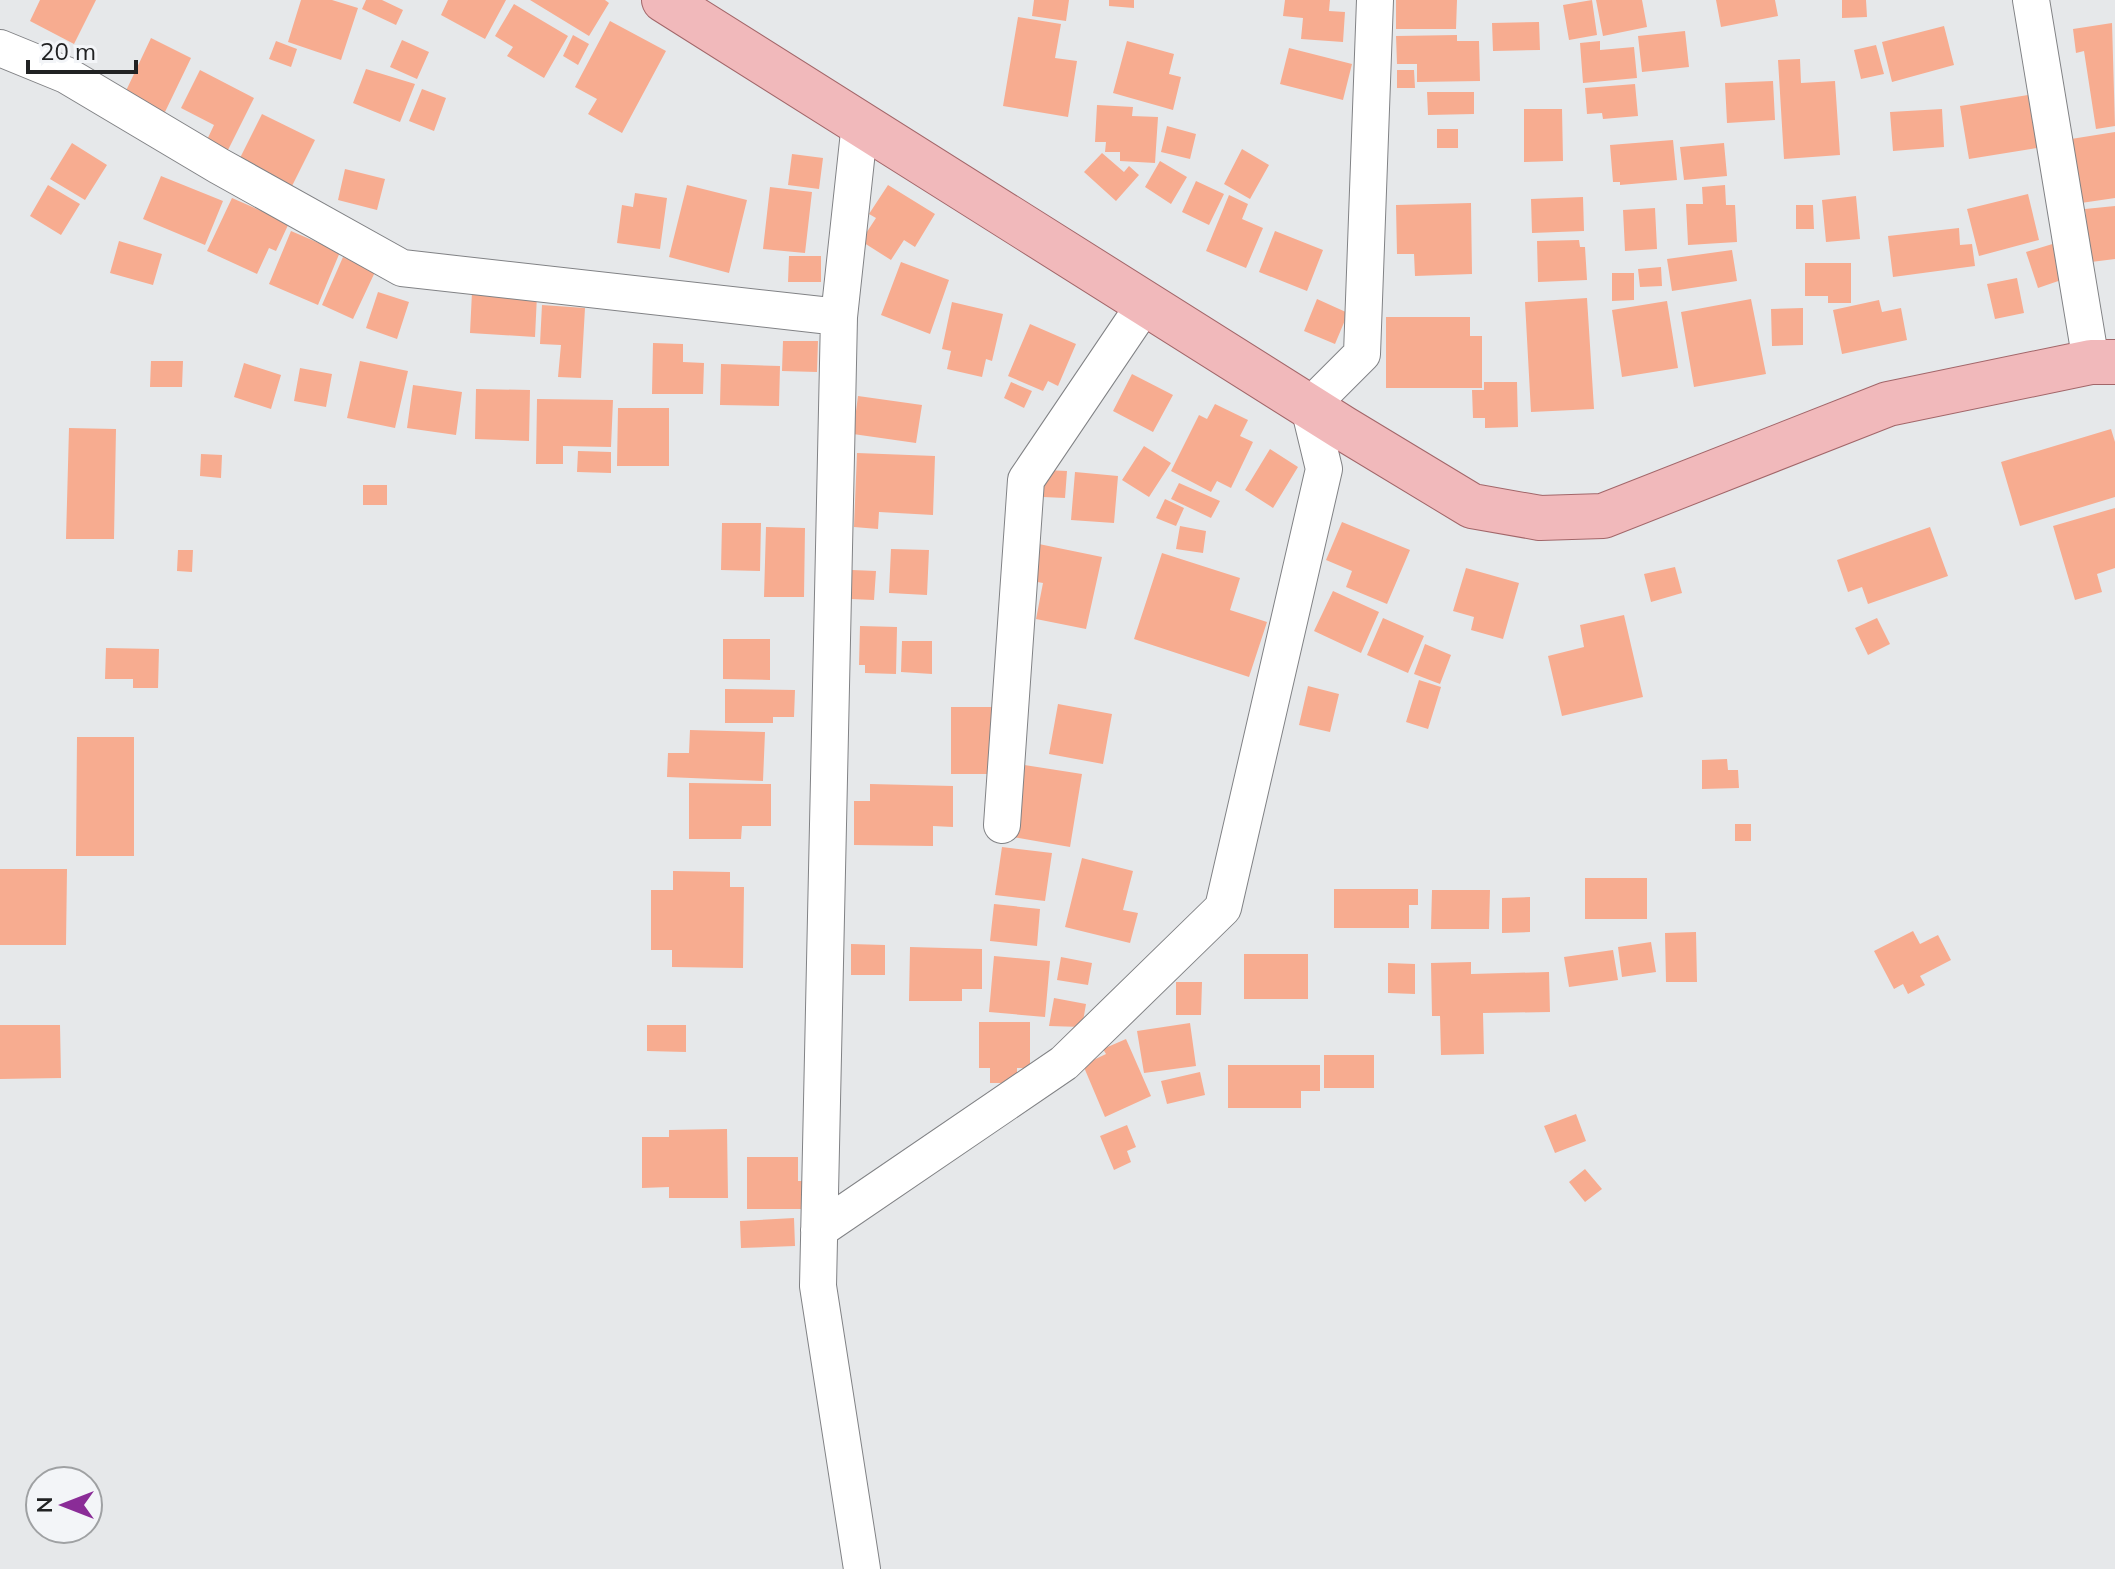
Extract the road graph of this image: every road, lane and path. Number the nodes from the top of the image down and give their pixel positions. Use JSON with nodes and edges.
{"nodes":[{"id":1,"x":664,"y":0,"type":"edge"},
{"id":2,"x":1375,"y":0,"type":"edge"},
{"id":3,"x":2031,"y":0,"type":"edge"},
{"id":4,"x":0,"y":48,"type":"edge"},
{"id":5,"x":860,"y":123,"type":"junction"},
{"id":6,"x":1145,"y":304,"type":"junction"},
{"id":7,"x":839,"y":317,"type":"junction"},
{"id":8,"x":2103,"y":362,"type":"edge"},
{"id":9,"x":1309,"y":407,"type":"junction"},
{"id":10,"x":1002,"y":825,"type":"dead end"},
{"id":11,"x":819,"y":1230,"type":"junction"},
{"id":12,"x":862,"y":1569,"type":"edge"}],
"edges":[{"from":1,"to":5,"type":"main road"},
{"from":2,"to":9,"type":"street"},
{"from":3,"to":8,"type":"street"},
{"from":4,"to":7,"type":"street"},
{"from":5,"to":6,"type":"main road"},
{"from":5,"to":7,"type":"street"},
{"from":6,"to":9,"type":"main road"},
{"from":6,"to":10,"type":"street"},
{"from":7,"to":11,"type":"street"},
{"from":8,"to":9,"type":"main road"},
{"from":9,"to":11,"type":"street"},
{"from":11,"to":12,"type":"street"}]}
